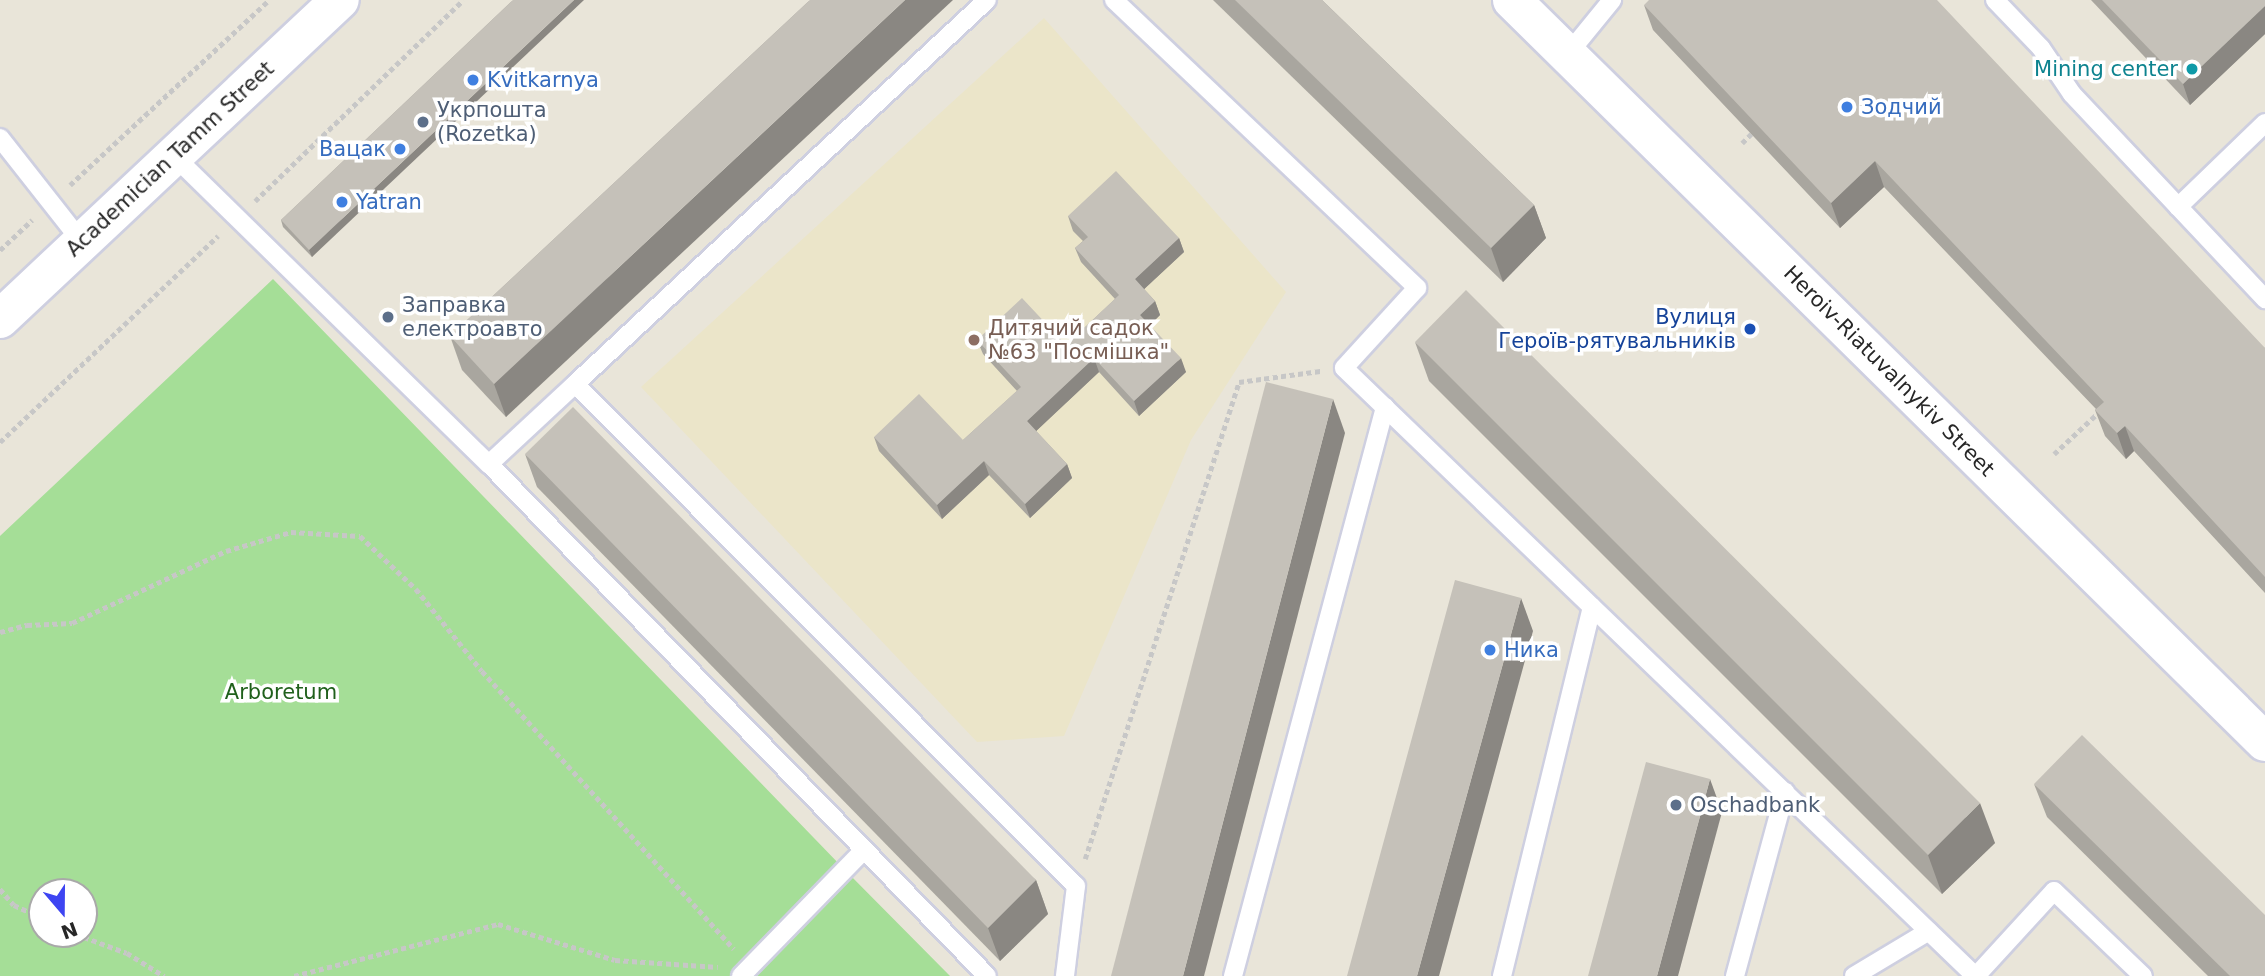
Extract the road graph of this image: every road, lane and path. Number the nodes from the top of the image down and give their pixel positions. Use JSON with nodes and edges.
{"nodes":[{"id":1,"x":269,"y":0,"type":"edge"},
{"id":2,"x":340,"y":0,"type":"edge"},
{"id":3,"x":463,"y":0,"type":"edge"},
{"id":4,"x":987,"y":0,"type":"edge"},
{"id":5,"x":1114,"y":0,"type":"edge"},
{"id":6,"x":1513,"y":0,"type":"edge"},
{"id":7,"x":1612,"y":0,"type":"edge"},
{"id":8,"x":1995,"y":0,"type":"edge"},
{"id":9,"x":1568,"y":54,"type":"junction"},
{"id":10,"x":2265,"y":123,"type":"edge"},
{"id":11,"x":1751,"y":134,"type":"edge"},
{"id":12,"x":0,"y":138,"type":"edge"},
{"id":13,"x":1742,"y":143,"type":"dead end"},
{"id":14,"x":174,"y":156,"type":"junction"},
{"id":15,"x":53,"y":200,"type":"junction"},
{"id":16,"x":2178,"y":207,"type":"junction"},
{"id":17,"x":238,"y":216,"type":"junction"},
{"id":18,"x":81,"y":241,"type":"junction"},
{"id":19,"x":0,"y":250,"type":"edge"},
{"id":20,"x":2265,"y":299,"type":"edge"},
{"id":21,"x":0,"y":319,"type":"edge"},
{"id":22,"x":1344,"y":368,"type":"junction"},
{"id":23,"x":575,"y":384,"type":"junction"},
{"id":24,"x":1385,"y":407,"type":"junction"},
{"id":25,"x":2099,"y":412,"type":"edge"},
{"id":26,"x":0,"y":442,"type":"edge"},
{"id":27,"x":2054,"y":454,"type":"dead end"},
{"id":28,"x":489,"y":464,"type":"junction"},
{"id":29,"x":1592,"y":607,"type":"junction"},
{"id":30,"x":0,"y":632,"type":"edge"},
{"id":31,"x":2265,"y":742,"type":"edge"},
{"id":32,"x":1785,"y":792,"type":"junction"},
{"id":33,"x":863,"y":852,"type":"junction"},
{"id":34,"x":1076,"y":886,"type":"junction"},
{"id":35,"x":0,"y":889,"type":"edge"},
{"id":36,"x":28,"y":912,"type":"edge"},
{"id":37,"x":1929,"y":931,"type":"junction"},
{"id":38,"x":98,"y":942,"type":"edge"},
{"id":39,"x":746,"y":971,"type":"edge"},
{"id":40,"x":1975,"y":975,"type":"edge"},
{"id":41,"x":164,"y":976,"type":"edge"},
{"id":42,"x":294,"y":976,"type":"edge"},
{"id":43,"x":987,"y":976,"type":"edge"},
{"id":44,"x":1065,"y":976,"type":"edge"},
{"id":45,"x":1233,"y":976,"type":"edge"},
{"id":46,"x":1502,"y":976,"type":"edge"},
{"id":47,"x":1735,"y":976,"type":"edge"},
{"id":48,"x":1854,"y":976,"type":"edge"},
{"id":49,"x":2143,"y":976,"type":"edge"}],
"edges":[{"from":1,"to":15,"type":"path"},
{"from":2,"to":14,"type":"main road","name":"Academician Tamm Street"},
{"from":3,"to":17,"type":"path"},
{"from":4,"to":23,"type":"lane"},
{"from":5,"to":22,"type":"lane"},
{"from":6,"to":9,"type":"main road","name":"Heroiv-Riatuvalnykiv Street"},
{"from":7,"to":9,"type":"lane"},
{"from":8,"to":16,"type":"lane"},
{"from":9,"to":31,"type":"main road","name":"Heroiv-Riatuvalnykiv Street"},
{"from":10,"to":16,"type":"lane"},
{"from":11,"to":13,"type":"path"},
{"from":12,"to":15,"type":"lane"},
{"from":14,"to":17,"type":"lane"},
{"from":14,"to":18,"type":"main road","name":"Academician Tamm Street"},
{"from":15,"to":18,"type":"lane"},
{"from":15,"to":19,"type":"path"},
{"from":16,"to":20,"type":"lane"},
{"from":17,"to":26,"type":"path"},
{"from":17,"to":28,"type":"lane"},
{"from":18,"to":21,"type":"main road","name":"Academician Tamm Street"},
{"from":22,"to":24,"type":"lane"},
{"from":22,"to":34,"type":"path"},
{"from":23,"to":28,"type":"lane"},
{"from":23,"to":34,"type":"lane"},
{"from":24,"to":29,"type":"lane"},
{"from":24,"to":45,"type":"lane"},
{"from":25,"to":27,"type":"path"},
{"from":28,"to":33,"type":"lane"},
{"from":29,"to":32,"type":"lane"},
{"from":29,"to":46,"type":"lane"},
{"from":30,"to":39,"type":"path"},
{"from":32,"to":37,"type":"lane"},
{"from":32,"to":47,"type":"lane"},
{"from":33,"to":39,"type":"lane"},
{"from":33,"to":43,"type":"lane"},
{"from":34,"to":44,"type":"lane"},
{"from":35,"to":36,"type":"path"},
{"from":37,"to":40,"type":"lane"},
{"from":37,"to":48,"type":"lane"},
{"from":38,"to":41,"type":"path"},
{"from":39,"to":42,"type":"path"},
{"from":40,"to":49,"type":"lane"}]}
